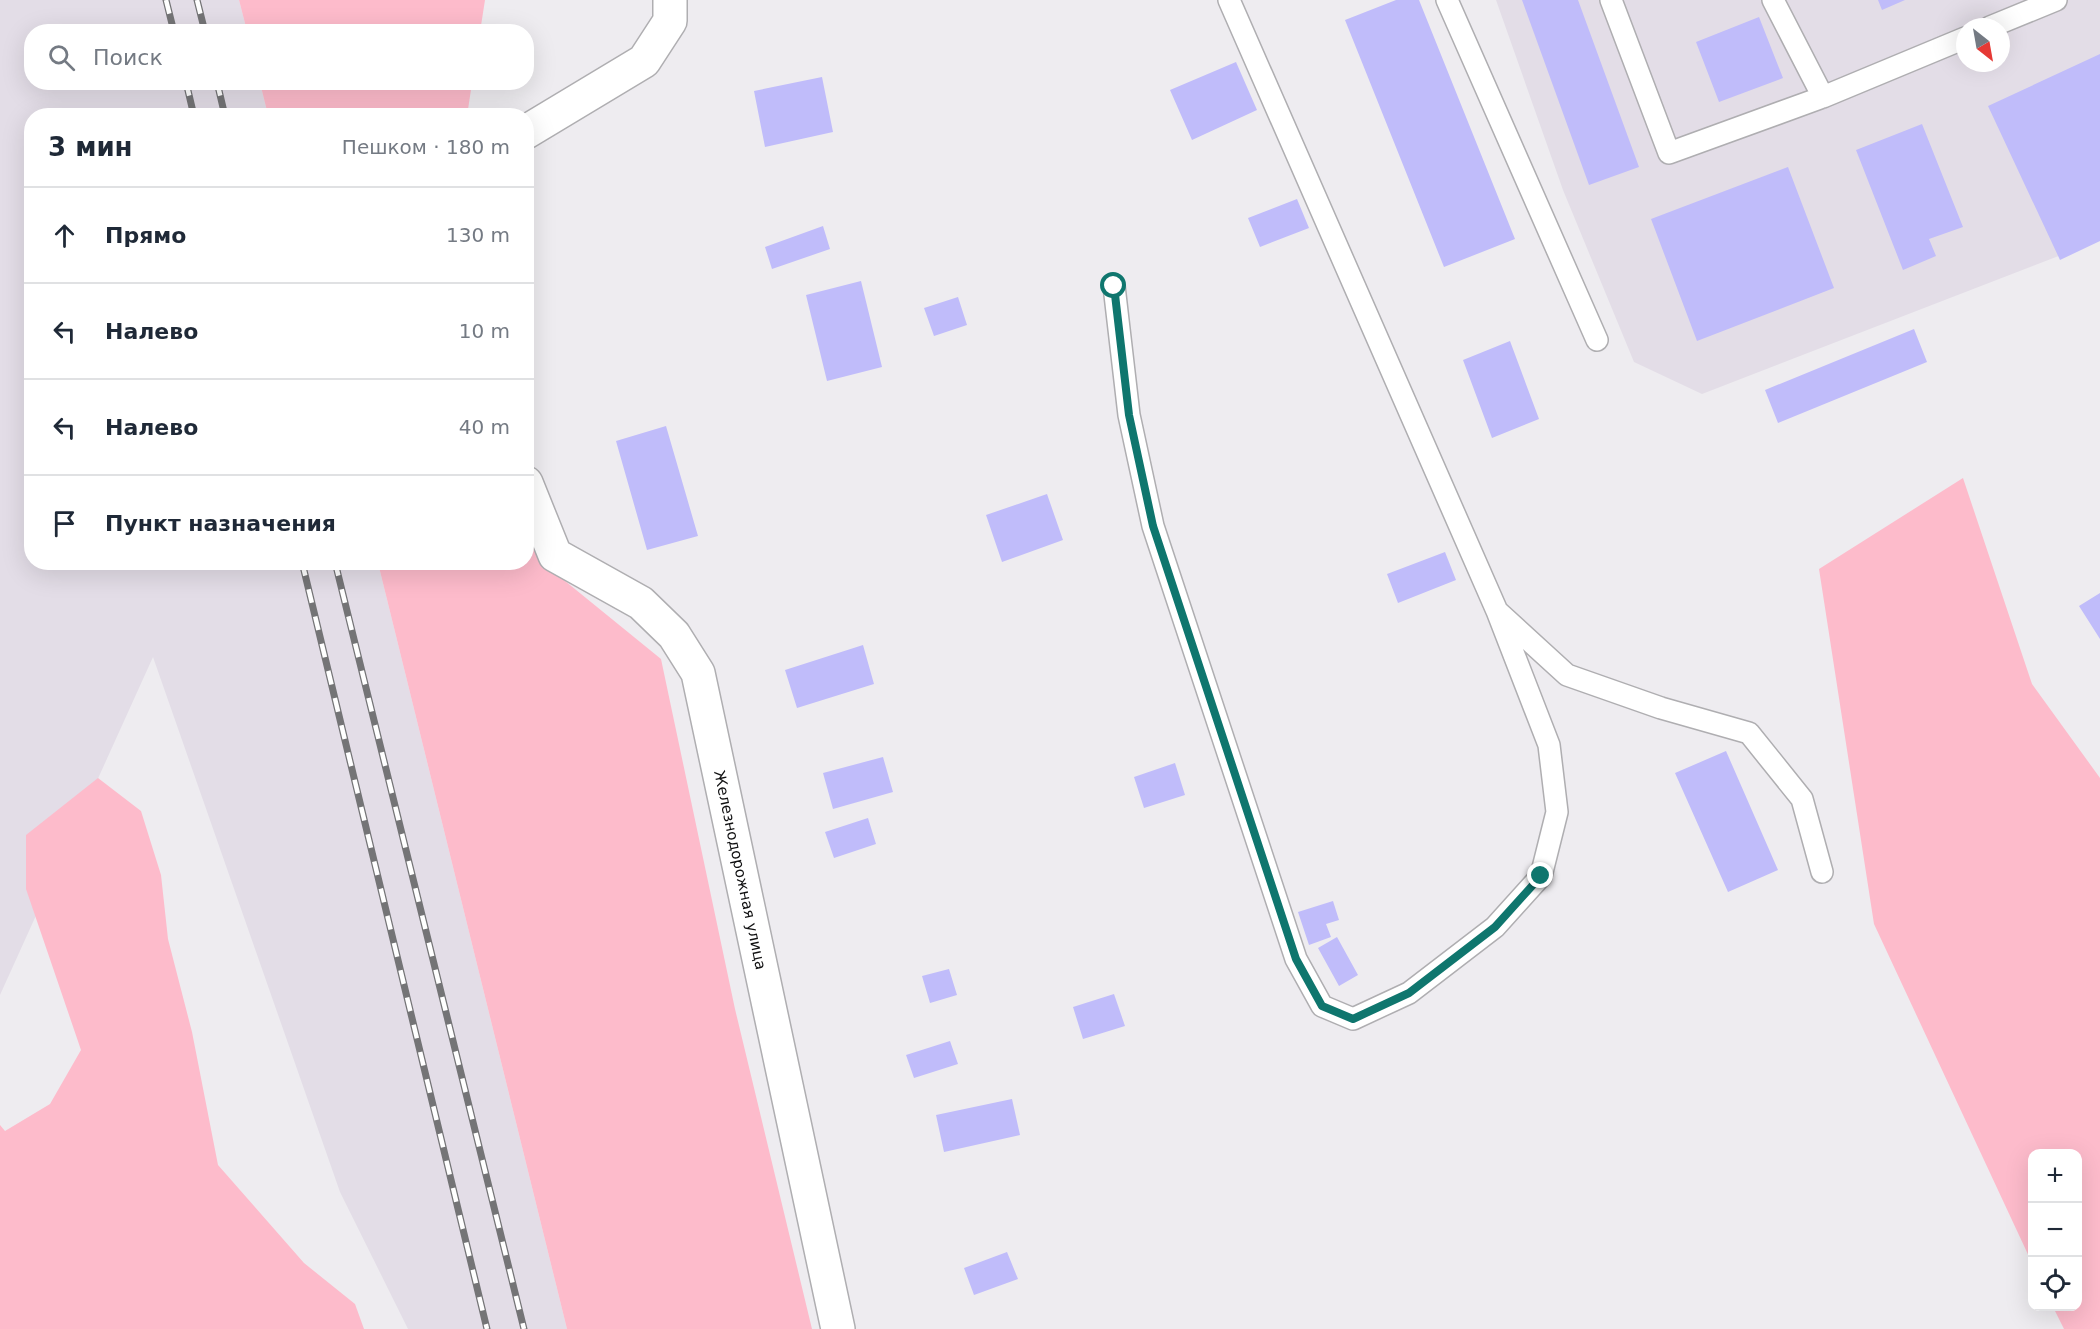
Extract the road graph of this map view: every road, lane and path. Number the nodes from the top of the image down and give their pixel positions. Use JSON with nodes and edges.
{"nodes":[{"id":1,"x":670,"y":0,"type":"edge"},
{"id":2,"x":1229,"y":0,"type":"edge"},
{"id":3,"x":1447,"y":0,"type":"edge"},
{"id":4,"x":1773,"y":0,"type":"edge"},
{"id":5,"x":2056,"y":0,"type":"edge"},
{"id":6,"x":1619,"y":3,"type":"edge"},
{"id":7,"x":2010,"y":19,"type":"edge"},
{"id":8,"x":1956,"y":42,"type":"edge"},
{"id":9,"x":1822,"y":97,"type":"junction"},
{"id":10,"x":534,"y":127,"type":"edge"},
{"id":11,"x":1114,"y":286,"type":"dead end"},
{"id":12,"x":1597,"y":340,"type":"dead end"},
{"id":13,"x":534,"y":503,"type":"edge"},
{"id":14,"x":1497,"y":611,"type":"junction"},
{"id":15,"x":1822,"y":872,"type":"dead end"},
{"id":16,"x":838,"y":1329,"type":"edge"}],
"edges":[{"from":1,"to":10,"type":"street"},
{"from":2,"to":14,"type":"lane"},
{"from":3,"to":12,"type":"lane"},
{"from":4,"to":9,"type":"lane"},
{"from":5,"to":7,"type":"lane"},
{"from":6,"to":9,"type":"lane"},
{"from":8,"to":9,"type":"lane"},
{"from":11,"to":14,"type":"lane"},
{"from":13,"to":16,"type":"street","name":"Железнодорожная улица"},
{"from":14,"to":15,"type":"lane"}]}
